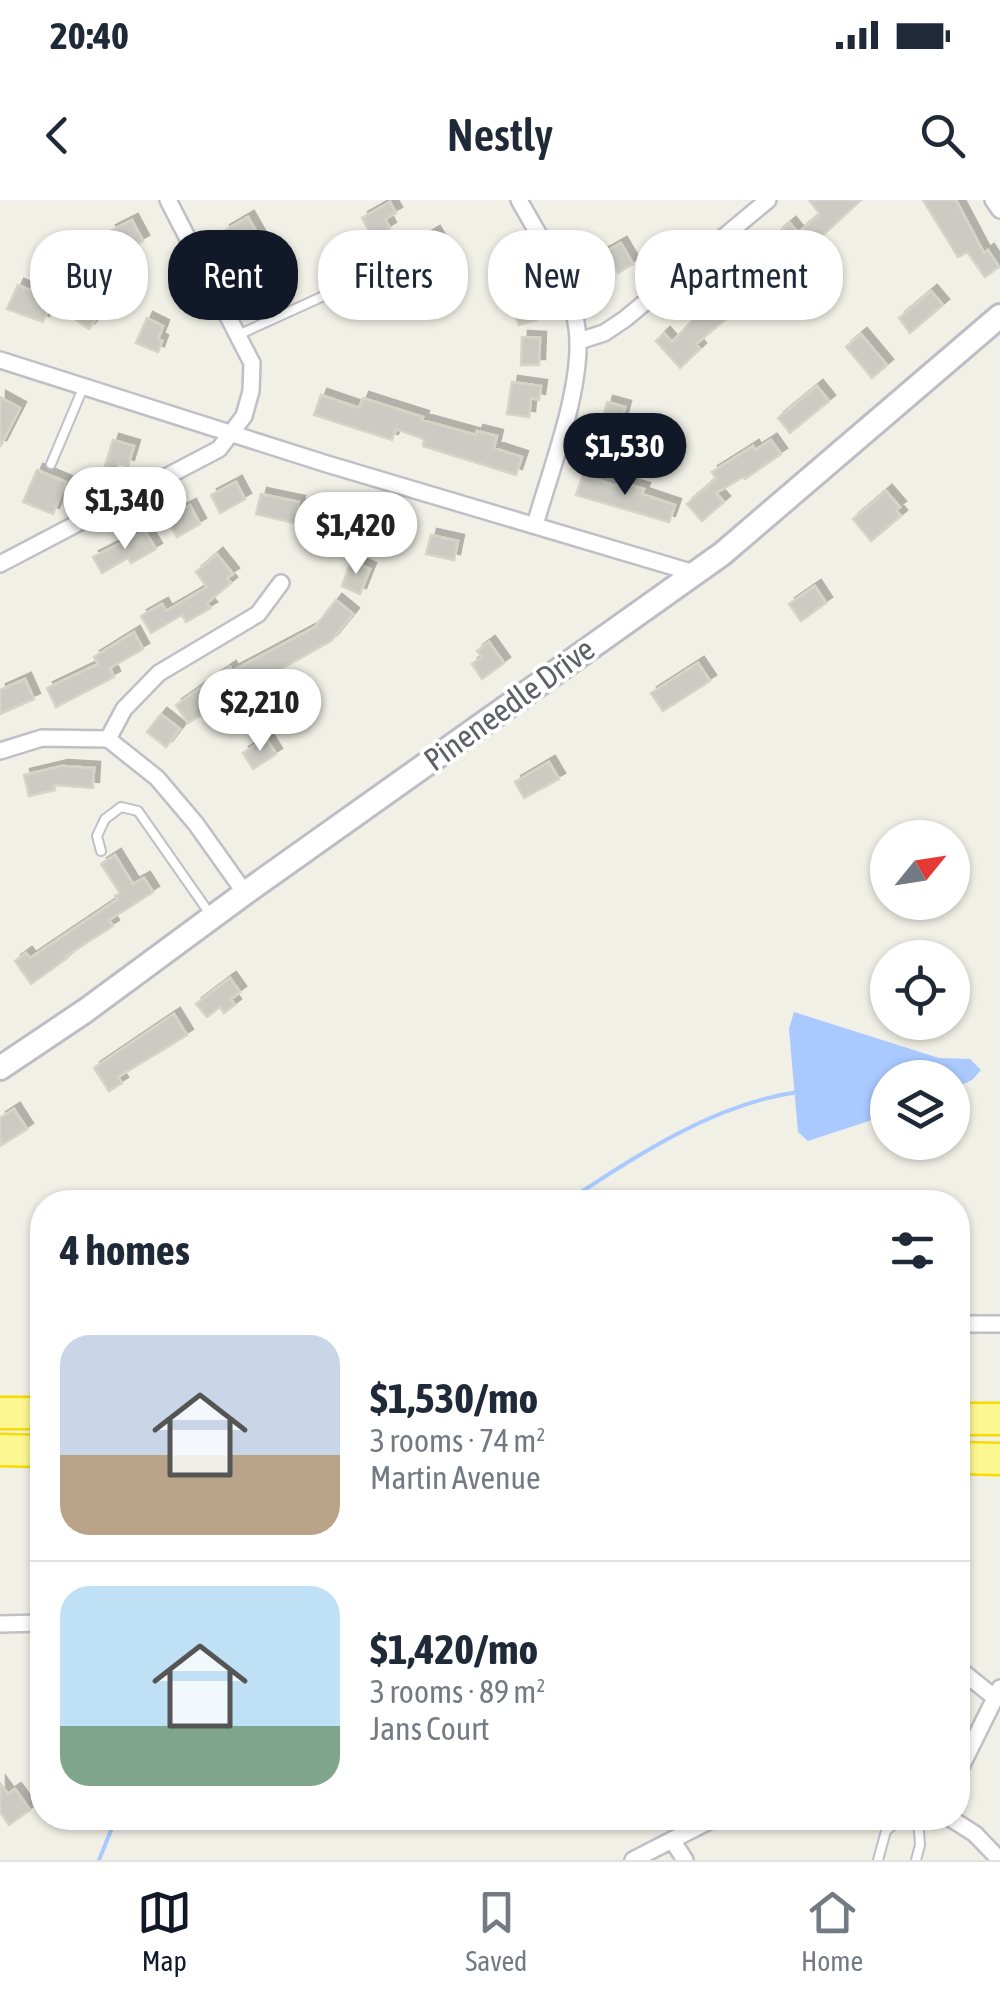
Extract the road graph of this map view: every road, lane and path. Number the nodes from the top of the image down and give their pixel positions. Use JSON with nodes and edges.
{"nodes":[{"id":1,"x":168,"y":200,"type":"edge"},
{"id":2,"x":520,"y":200,"type":"edge"},
{"id":3,"x":768,"y":200,"type":"edge"},
{"id":4,"x":993,"y":200,"type":"edge"},
{"id":5,"x":1000,"y":210,"type":"edge"},
{"id":6,"x":318,"y":299,"type":"edge"},
{"id":7,"x":1000,"y":316,"type":"edge"},
{"id":8,"x":238,"y":335,"type":"junction"},
{"id":9,"x":579,"y":341,"type":"junction"},
{"id":10,"x":0,"y":360,"type":"edge"},
{"id":11,"x":83,"y":388,"type":"junction"},
{"id":12,"x":230,"y":434,"type":"junction"},
{"id":13,"x":51,"y":464,"type":"dead end"},
{"id":14,"x":535,"y":525,"type":"junction"},
{"id":15,"x":0,"y":564,"type":"edge"},
{"id":16,"x":694,"y":572,"type":"junction"},
{"id":17,"x":281,"y":582,"type":"dead end"},
{"id":18,"x":108,"y":739,"type":"junction"},
{"id":19,"x":0,"y":751,"type":"edge"},
{"id":20,"x":101,"y":852,"type":"dead end"},
{"id":21,"x":245,"y":893,"type":"junction"},
{"id":22,"x":212,"y":918,"type":"junction"},
{"id":23,"x":0,"y":1068,"type":"edge"},
{"id":24,"x":970,"y":1324,"type":"edge"},
{"id":25,"x":1000,"y":1324,"type":"edge"},
{"id":26,"x":0,"y":1413,"type":"edge"},
{"id":27,"x":30,"y":1413,"type":"edge"},
{"id":28,"x":970,"y":1419,"type":"edge"},
{"id":29,"x":1000,"y":1419,"type":"edge"},
{"id":30,"x":0,"y":1450,"type":"edge"},
{"id":31,"x":30,"y":1451,"type":"edge"},
{"id":32,"x":970,"y":1458,"type":"edge"},
{"id":33,"x":1000,"y":1459,"type":"edge"},
{"id":34,"x":0,"y":1624,"type":"edge"},
{"id":35,"x":30,"y":1624,"type":"edge"},
{"id":36,"x":970,"y":1676,"type":"edge"},
{"id":37,"x":997,"y":1693,"type":"edge"},
{"id":38,"x":970,"y":1748,"type":"edge"},
{"id":39,"x":691,"y":1830,"type":"edge"},
{"id":40,"x":887,"y":1830,"type":"edge"},
{"id":41,"x":919,"y":1830,"type":"edge"},
{"id":42,"x":968,"y":1830,"type":"edge"},
{"id":43,"x":672,"y":1840,"type":"junction"},
{"id":44,"x":634,"y":1860,"type":"edge"},
{"id":45,"x":685,"y":1860,"type":"edge"},
{"id":46,"x":878,"y":1860,"type":"edge"},
{"id":47,"x":916,"y":1860,"type":"edge"},
{"id":48,"x":1000,"y":1860,"type":"edge"}],
"edges":[{"from":1,"to":8,"type":"street"},
{"from":2,"to":9,"type":"street"},
{"from":3,"to":9,"type":"street"},
{"from":4,"to":5,"type":"street"},
{"from":6,"to":8,"type":"lane"},
{"from":7,"to":16,"type":"street","name":"Pineneedle Drive"},
{"from":8,"to":12,"type":"street"},
{"from":9,"to":14,"type":"street"},
{"from":10,"to":11,"type":"street"},
{"from":11,"to":12,"type":"street"},
{"from":11,"to":13,"type":"lane"},
{"from":12,"to":14,"type":"street"},
{"from":12,"to":15,"type":"street"},
{"from":14,"to":16,"type":"street"},
{"from":16,"to":21,"type":"street","name":"Pineneedle Drive"},
{"from":17,"to":18,"type":"street"},
{"from":18,"to":19,"type":"street"},
{"from":18,"to":21,"type":"street"},
{"from":20,"to":22,"type":"lane"},
{"from":21,"to":22,"type":"street","name":"Pineneedle Drive"},
{"from":22,"to":23,"type":"street","name":"Pineneedle Drive"},
{"from":24,"to":25,"type":"street"},
{"from":26,"to":27,"type":"highway"},
{"from":28,"to":29,"type":"highway"},
{"from":30,"to":31,"type":"highway"},
{"from":32,"to":33,"type":"highway"},
{"from":34,"to":35,"type":"street"},
{"from":36,"to":37,"type":"street"},
{"from":37,"to":38,"type":"street"},
{"from":39,"to":43,"type":"street"},
{"from":40,"to":46,"type":"lane"},
{"from":41,"to":47,"type":"lane"},
{"from":42,"to":48,"type":"street"},
{"from":43,"to":44,"type":"street"},
{"from":43,"to":45,"type":"street"}]}
